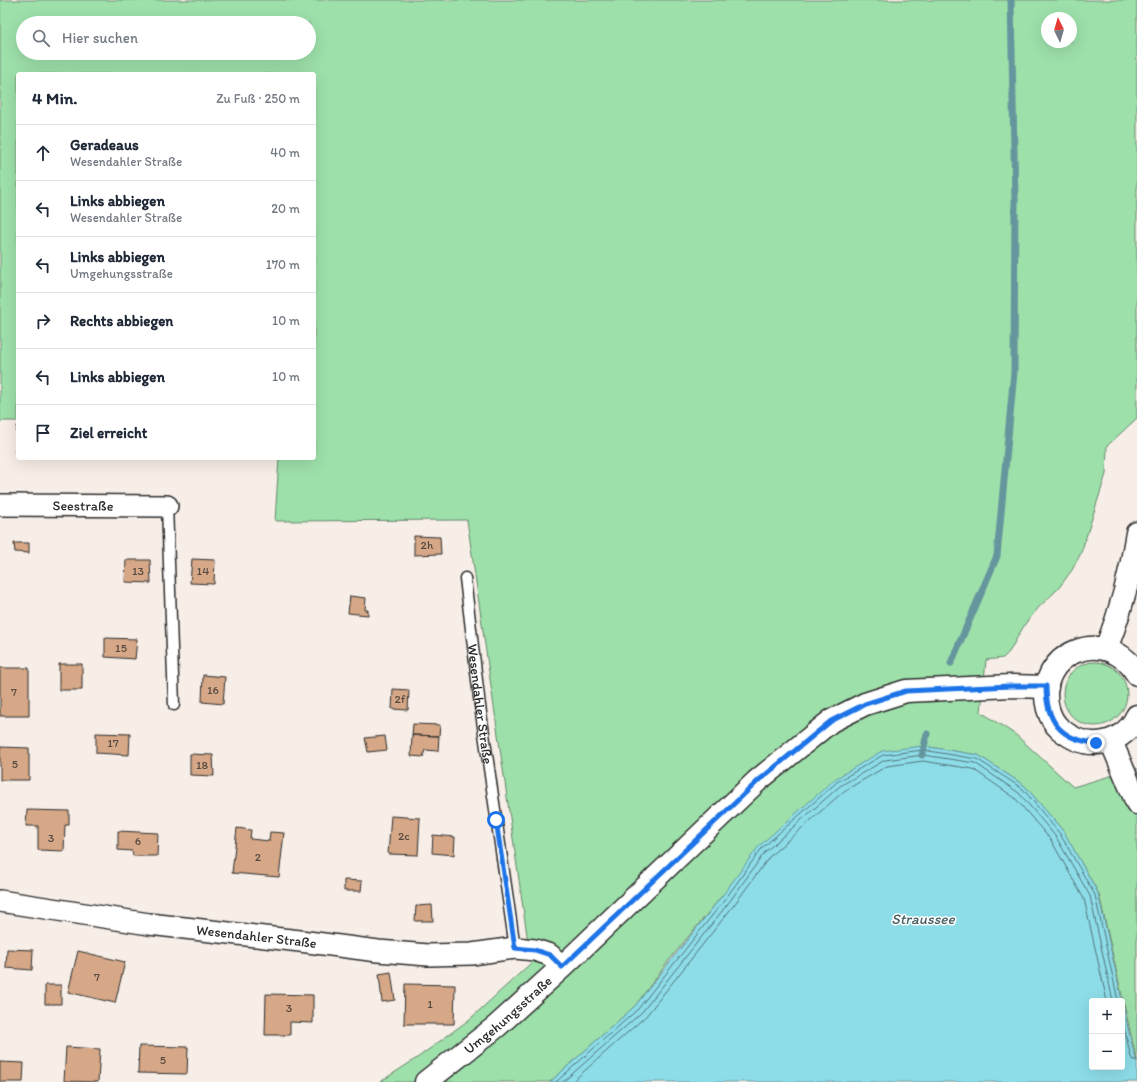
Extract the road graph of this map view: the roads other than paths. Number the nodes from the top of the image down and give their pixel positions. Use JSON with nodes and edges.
{"nodes":[{"id":1,"x":0,"y":504,"type":"edge"},
{"id":2,"x":167,"y":506,"type":"joint"},
{"id":3,"x":1137,"y":533,"type":"edge"},
{"id":4,"x":465,"y":578,"type":"dead end"},
{"id":5,"x":1106,"y":649,"type":"junction"},
{"id":6,"x":1137,"y":674,"type":"edge"},
{"id":7,"x":1046,"y":686,"type":"junction"},
{"id":8,"x":174,"y":705,"type":"dead end"},
{"id":9,"x":1137,"y":716,"type":"edge"},
{"id":10,"x":1110,"y":741,"type":"junction"},
{"id":11,"x":1137,"y":803,"type":"edge"},
{"id":12,"x":0,"y":901,"type":"edge"},
{"id":13,"x":515,"y":948,"type":"junction"},
{"id":14,"x":562,"y":967,"type":"junction"},
{"id":15,"x":426,"y":1082,"type":"edge"}],
"edges":[{"from":1,"to":2,"type":"street","name":"Seestraße"},
{"from":2,"to":8,"type":"lane"},
{"from":3,"to":5,"type":"main road"},
{"from":4,"to":13,"type":"lane","name":"Wesendahler Straße"},
{"from":5,"to":6,"type":"main road"},
{"from":5,"to":7,"type":"main road"},
{"from":7,"to":10,"type":"main road"},
{"from":7,"to":14,"type":"main road","name":"Umgehungsstraße"},
{"from":9,"to":10,"type":"main road"},
{"from":10,"to":11,"type":"main road"},
{"from":12,"to":13,"type":"street","name":"Wesendahler Straße"},
{"from":13,"to":14,"type":"street","name":"Wesendahler Straße"},
{"from":14,"to":15,"type":"main road","name":"Umgehungsstraße"}]}
